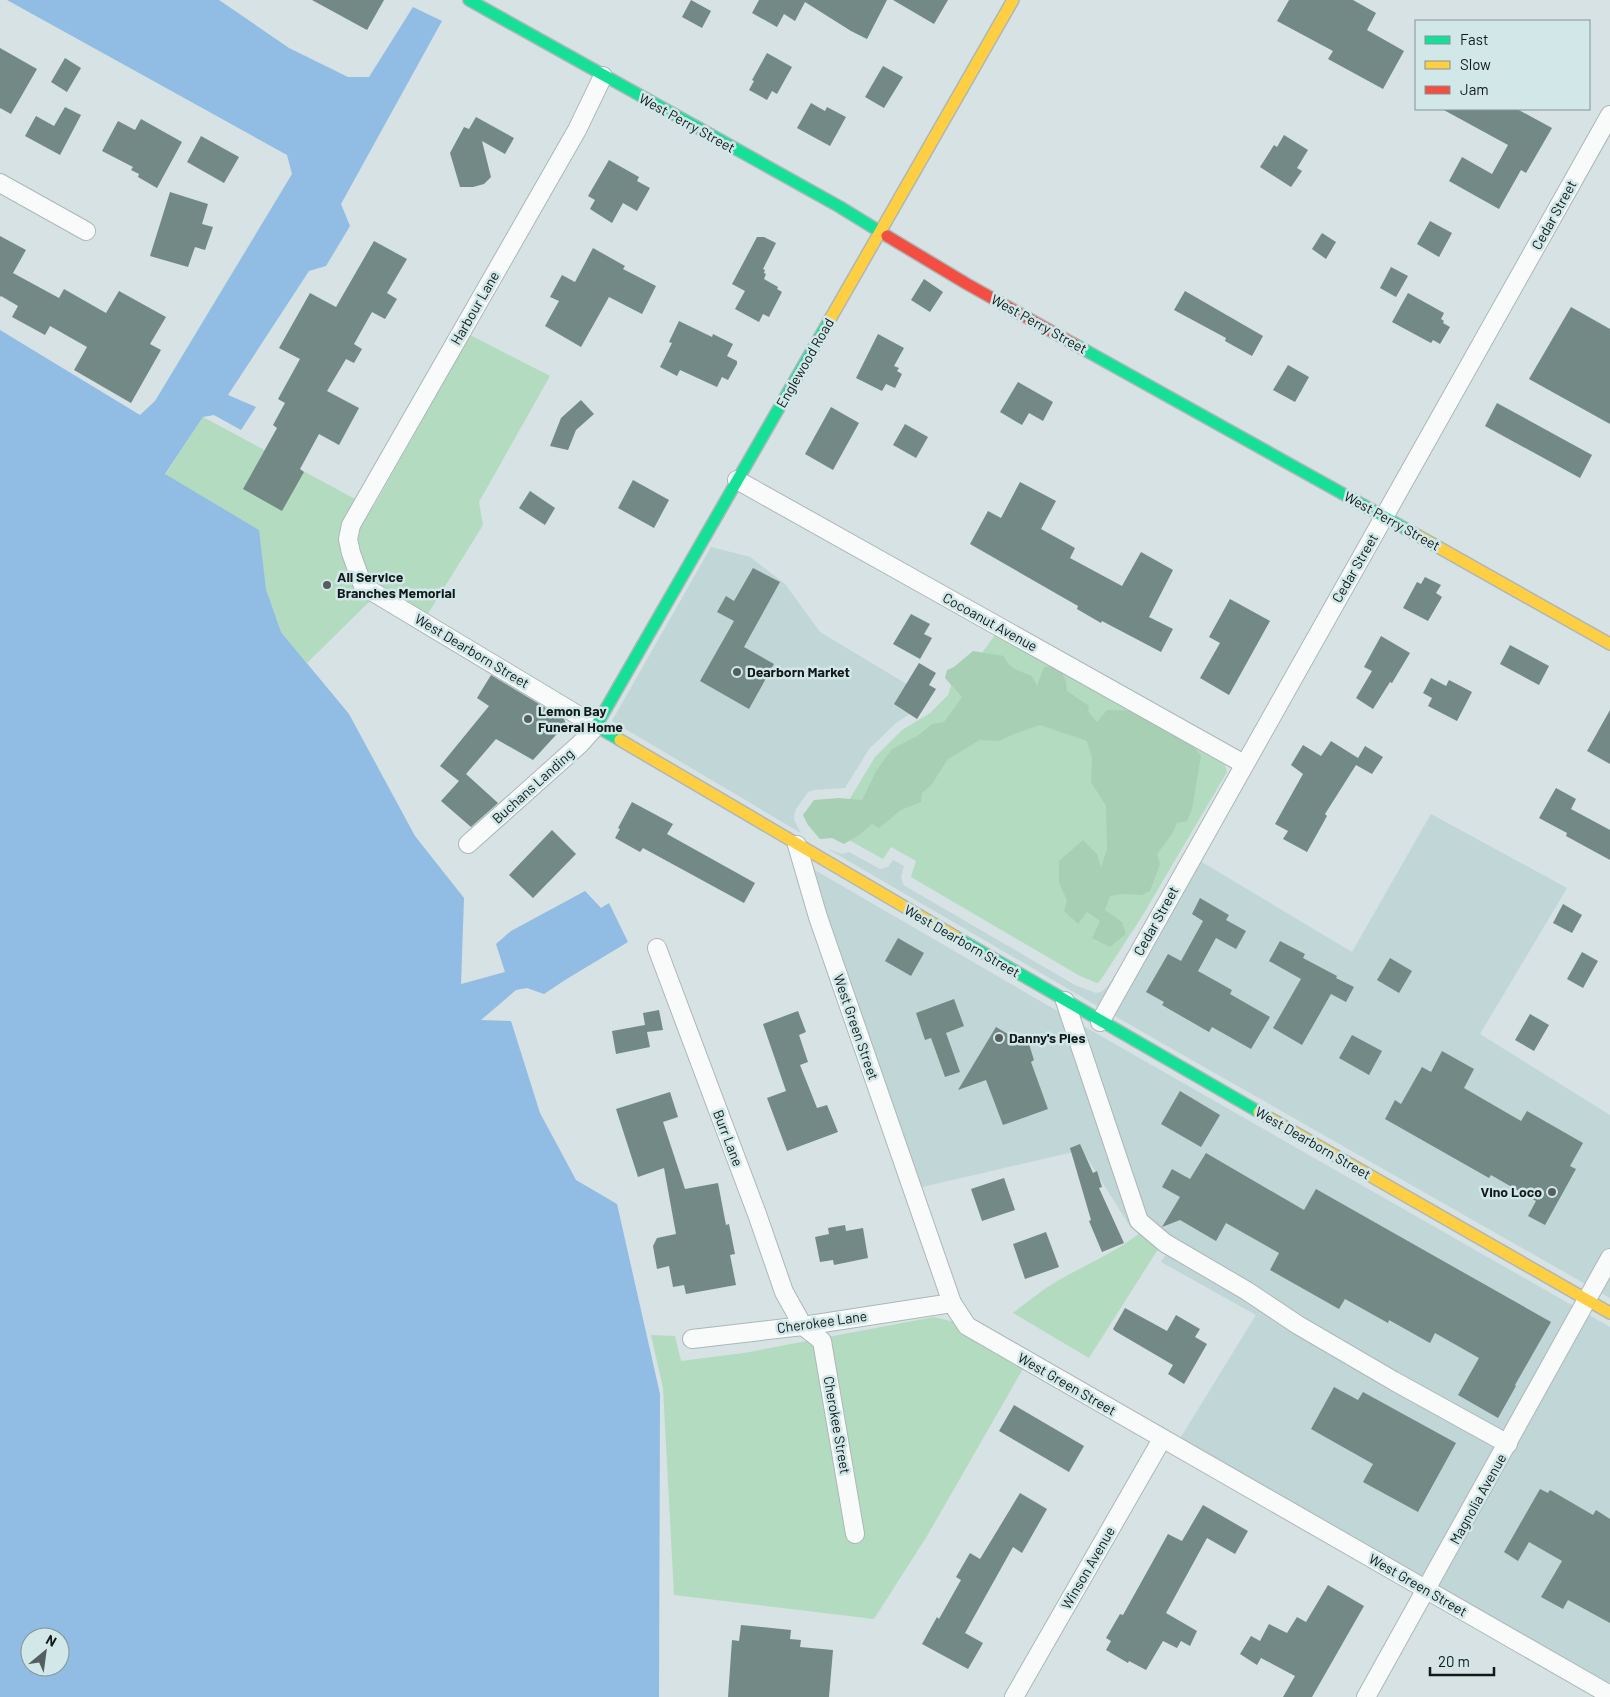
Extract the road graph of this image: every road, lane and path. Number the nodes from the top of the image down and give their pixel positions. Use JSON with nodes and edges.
{"nodes":[{"id":1,"x":469,"y":0,"type":"edge"},
{"id":2,"x":1013,"y":0,"type":"edge"},
{"id":3,"x":603,"y":76,"type":"junction"},
{"id":4,"x":1610,"y":115,"type":"edge"},
{"id":5,"x":0,"y":183,"type":"edge"},
{"id":6,"x":86,"y":230,"type":"dead end"},
{"id":7,"x":881,"y":232,"type":"junction"},
{"id":8,"x":737,"y":480,"type":"junction"},
{"id":9,"x":1384,"y":516,"type":"junction"},
{"id":10,"x":348,"y":539,"type":"joint"},
{"id":11,"x":1610,"y":644,"type":"edge"},
{"id":12,"x":596,"y":726,"type":"junction"},
{"id":13,"x":1244,"y":764,"type":"junction"},
{"id":14,"x":468,"y":844,"type":"dead end"},
{"id":15,"x":797,"y":845,"type":"junction"},
{"id":16,"x":657,"y":948,"type":"dead end"},
{"id":17,"x":1065,"y":1001,"type":"junction"},
{"id":18,"x":1100,"y":1022,"type":"junction"},
{"id":19,"x":1610,"y":1258,"type":"edge"},
{"id":20,"x":1588,"y":1300,"type":"junction"},
{"id":21,"x":952,"y":1303,"type":"junction"},
{"id":22,"x":1610,"y":1313,"type":"edge"},
{"id":23,"x":803,"y":1326,"type":"junction"},
{"id":24,"x":692,"y":1339,"type":"dead end"},
{"id":25,"x":1162,"y":1439,"type":"junction"},
{"id":26,"x":1508,"y":1444,"type":"junction"},
{"id":27,"x":855,"y":1534,"type":"dead end"},
{"id":28,"x":1427,"y":1590,"type":"junction"},
{"id":29,"x":1610,"y":1695,"type":"edge"},
{"id":30,"x":1014,"y":1697,"type":"edge"},
{"id":31,"x":1366,"y":1697,"type":"edge"}],
"edges":[{"from":1,"to":3,"type":"street","name":"West Perry Street"},
{"from":2,"to":7,"type":"street","name":"Englewood Road"},
{"from":3,"to":7,"type":"street","name":"West Perry Street"},
{"from":3,"to":10,"type":"street","name":"Harbour Lane"},
{"from":4,"to":9,"type":"street","name":"Cedar Street"},
{"from":5,"to":6,"type":"street"},
{"from":7,"to":8,"type":"street","name":"Englewood Road"},
{"from":7,"to":9,"type":"street","name":"West Perry Street"},
{"from":8,"to":12,"type":"street","name":"Englewood Road"},
{"from":8,"to":13,"type":"street","name":"Cocoanut Avenue"},
{"from":9,"to":11,"type":"street","name":"West Perry Street"},
{"from":9,"to":13,"type":"street","name":"Cedar Street"},
{"from":10,"to":12,"type":"street","name":"West Dearborn Street"},
{"from":12,"to":14,"type":"street","name":"Buchans Landing"},
{"from":12,"to":15,"type":"street","name":"West Dearborn Street"},
{"from":13,"to":18,"type":"street","name":"Cedar Street"},
{"from":15,"to":17,"type":"street","name":"West Dearborn Street"},
{"from":15,"to":21,"type":"street","name":"West Green Street"},
{"from":16,"to":23,"type":"street","name":"Burr Lane"},
{"from":17,"to":18,"type":"street","name":"West Dearborn Street"},
{"from":17,"to":26,"type":"street"},
{"from":18,"to":20,"type":"street","name":"West Dearborn Street"},
{"from":19,"to":20,"type":"street","name":"Magnolia Avenue"},
{"from":20,"to":22,"type":"street","name":"West Dearborn Street"},
{"from":20,"to":26,"type":"street","name":"Magnolia Avenue"},
{"from":21,"to":23,"type":"street","name":"Cherokee Lane"},
{"from":21,"to":25,"type":"street","name":"West Green Street"},
{"from":23,"to":24,"type":"street","name":"Cherokee Lane"},
{"from":23,"to":27,"type":"street","name":"Cherokee Street"},
{"from":25,"to":28,"type":"street","name":"West Green Street"},
{"from":25,"to":30,"type":"street","name":"Winson Avenue"},
{"from":26,"to":28,"type":"street","name":"Magnolia Avenue"},
{"from":28,"to":29,"type":"street","name":"West Green Street"},
{"from":28,"to":31,"type":"street","name":"Magnolia Avenue"}]}
